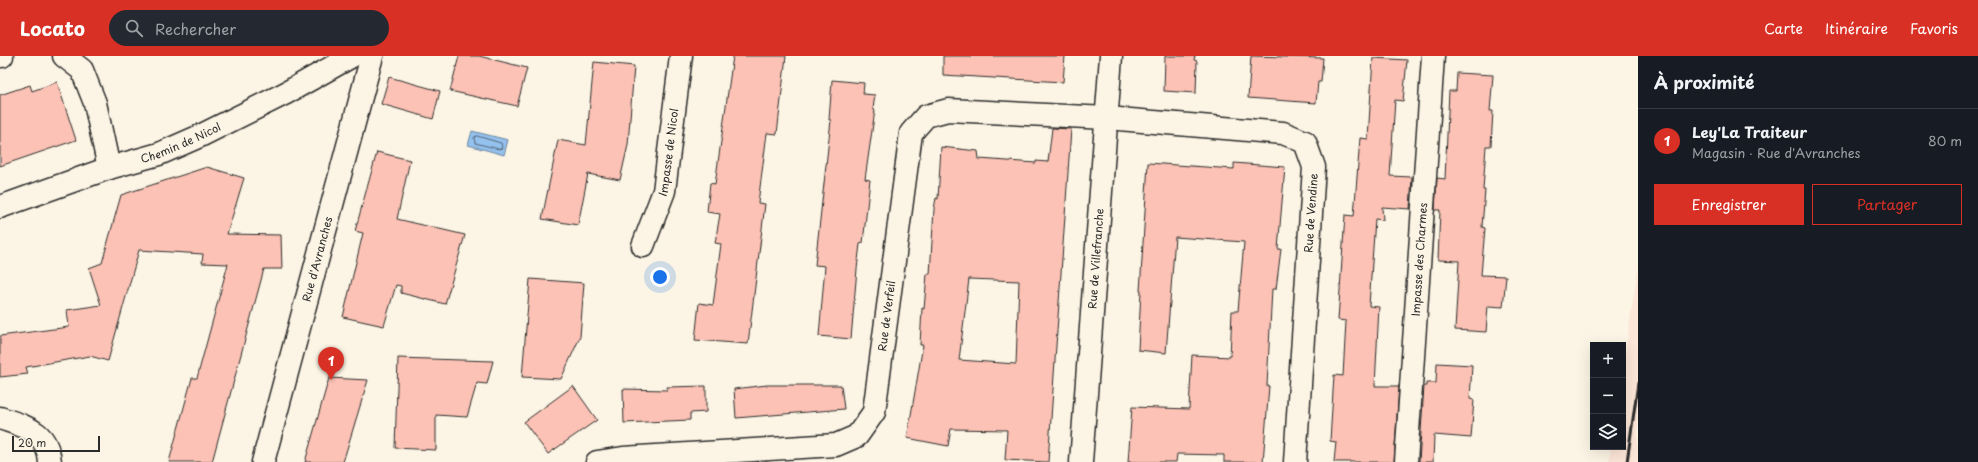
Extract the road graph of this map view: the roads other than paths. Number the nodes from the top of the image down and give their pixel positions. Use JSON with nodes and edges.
{"nodes":[{"id":1,"x":64,"y":56,"type":"edge"},
{"id":2,"x":352,"y":56,"type":"edge"},
{"id":3,"x":372,"y":56,"type":"edge"},
{"id":4,"x":681,"y":56,"type":"edge"},
{"id":5,"x":1111,"y":56,"type":"edge"},
{"id":6,"x":1433,"y":56,"type":"edge"},
{"id":7,"x":1107,"y":118,"type":"junction"},
{"id":8,"x":109,"y":168,"type":"junction"},
{"id":9,"x":0,"y":207,"type":"edge"},
{"id":10,"x":643,"y":246,"type":"dead end"},
{"id":11,"x":0,"y":418,"type":"edge"},
{"id":12,"x":50,"y":462,"type":"edge"},
{"id":13,"x":263,"y":462,"type":"edge"},
{"id":14,"x":597,"y":462,"type":"edge"},
{"id":15,"x":1081,"y":462,"type":"edge"},
{"id":16,"x":1295,"y":462,"type":"edge"},
{"id":17,"x":1406,"y":462,"type":"edge"}],
"edges":[{"from":1,"to":8,"type":"street"},
{"from":2,"to":8,"type":"street","name":"Chemin de Nicol"},
{"from":3,"to":13,"type":"street","name":"Rue d'Avranches"},
{"from":4,"to":10,"type":"street","name":"Impasse de Nicol"},
{"from":5,"to":7,"type":"street","name":"Rue de Villefranche"},
{"from":6,"to":17,"type":"street","name":"Impasse des Charmes"},
{"from":7,"to":14,"type":"street","name":"Rue de Verfeil"},
{"from":7,"to":15,"type":"street","name":"Rue de Villefranche"},
{"from":7,"to":16,"type":"street","name":"Rue de Vendine"},
{"from":8,"to":9,"type":"street","name":"Chemin de Nicol"},
{"from":11,"to":12,"type":"street"}]}
